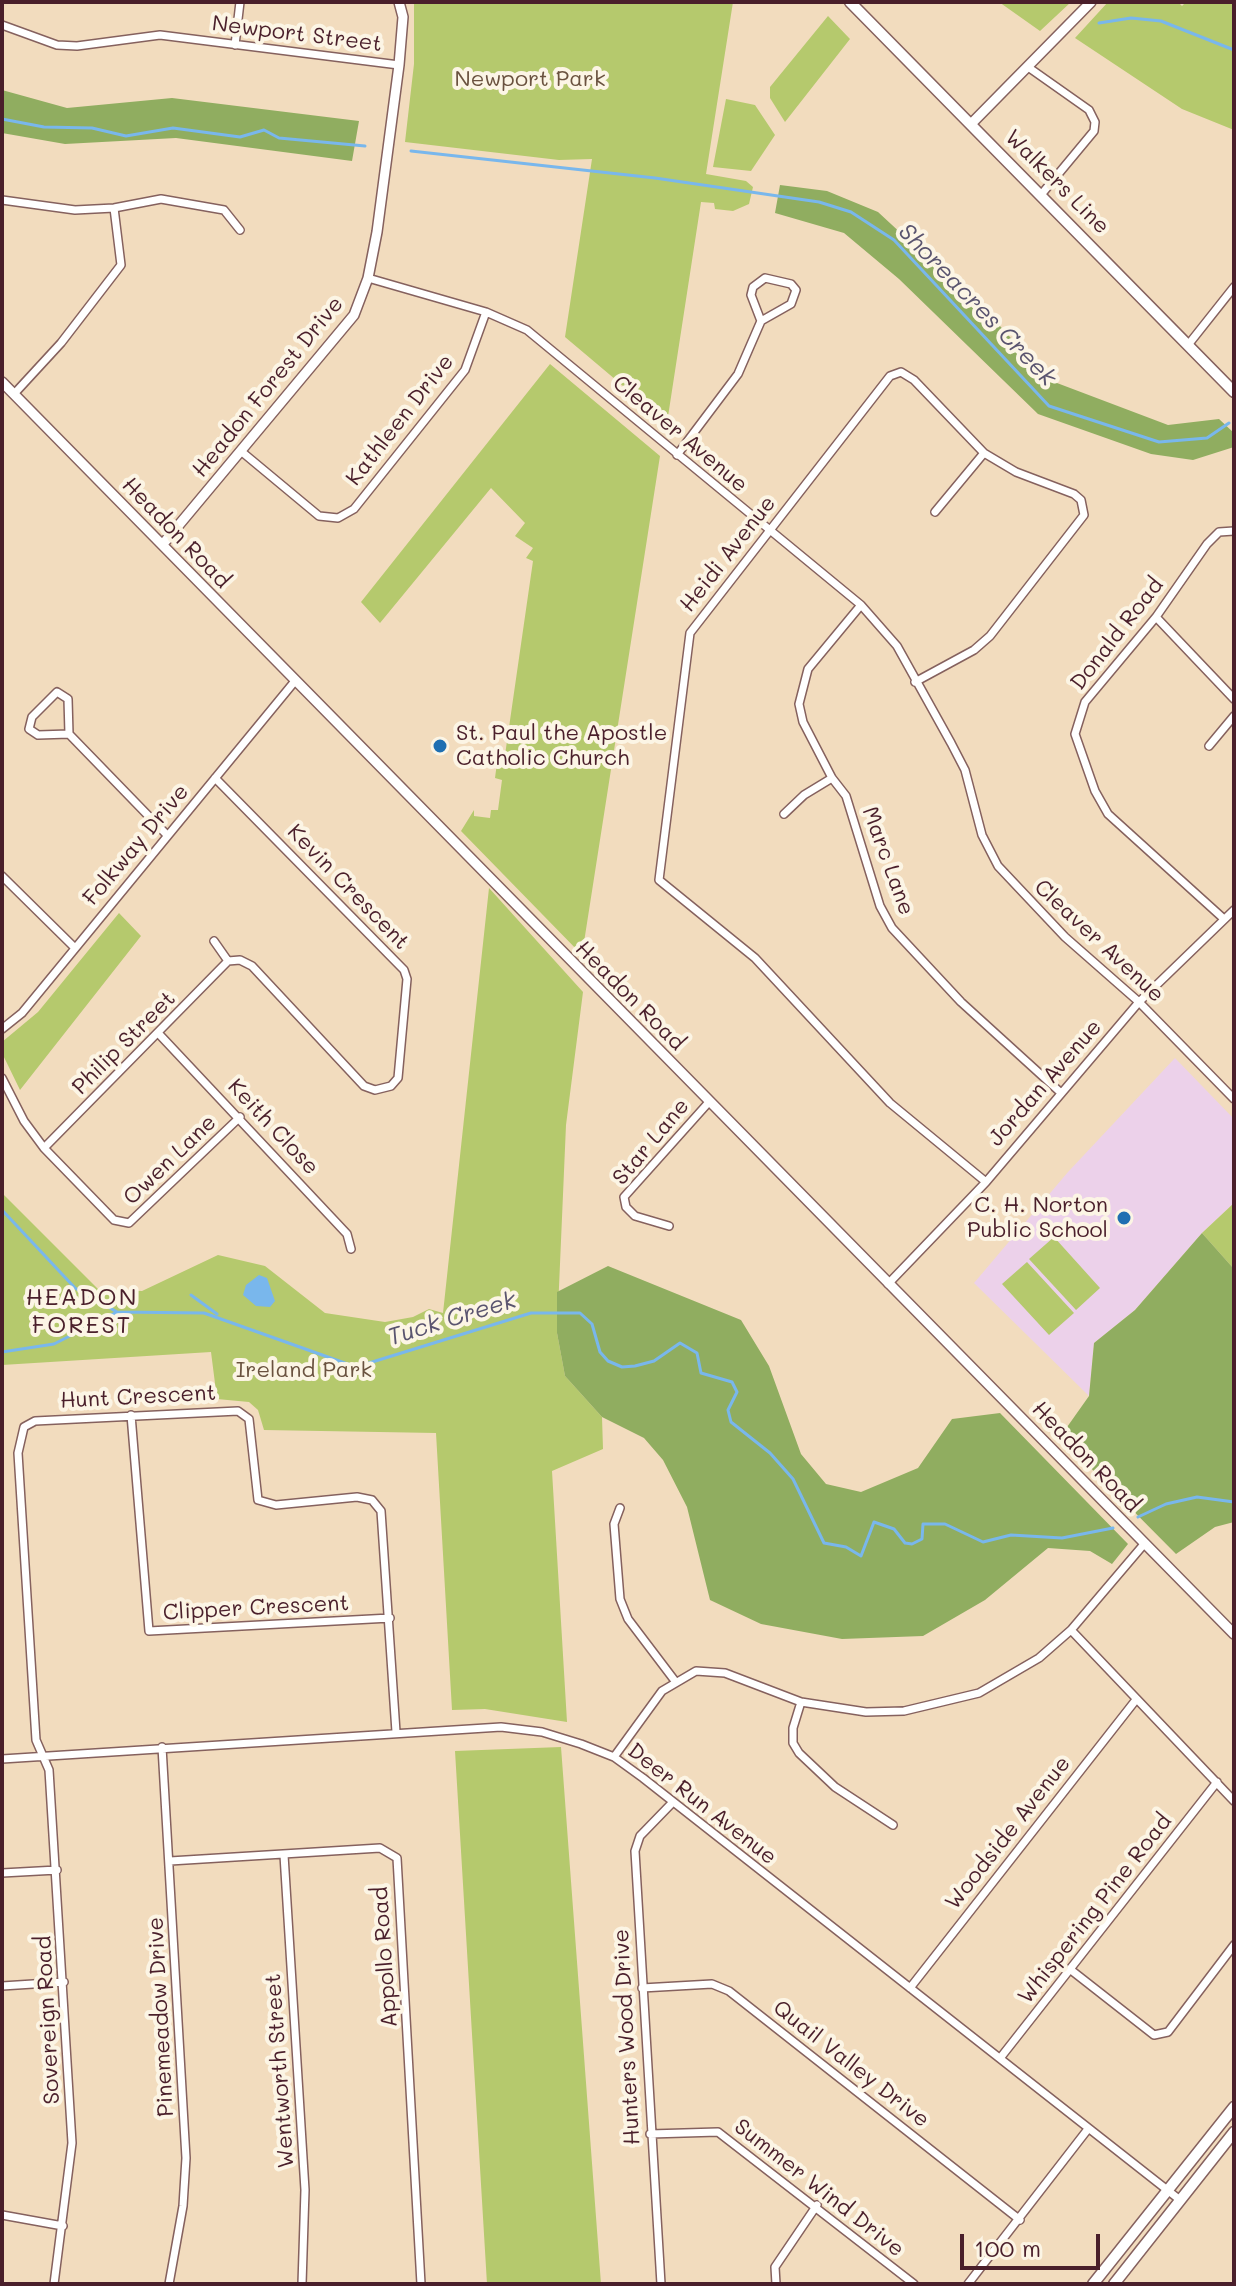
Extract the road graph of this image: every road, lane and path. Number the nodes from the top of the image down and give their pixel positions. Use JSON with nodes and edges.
{"nodes":[{"id":1,"x":240,"y":2,"type":"edge"},
{"id":2,"x":399,"y":2,"type":"edge"},
{"id":3,"x":850,"y":2,"type":"edge"},
{"id":4,"x":1091,"y":2,"type":"edge"},
{"id":5,"x":2,"y":25,"type":"edge"},
{"id":6,"x":235,"y":45,"type":"junction"},
{"id":7,"x":399,"y":65,"type":"junction"},
{"id":8,"x":1028,"y":67,"type":"junction"},
{"id":9,"x":971,"y":124,"type":"junction"},
{"id":10,"x":1040,"y":196,"type":"junction"},
{"id":11,"x":2,"y":200,"type":"edge"},
{"id":12,"x":114,"y":208,"type":"junction"},
{"id":13,"x":240,"y":230,"type":"dead end"},
{"id":14,"x":368,"y":278,"type":"junction"},
{"id":15,"x":1234,"y":287,"type":"edge"},
{"id":16,"x":486,"y":312,"type":"junction"},
{"id":17,"x":761,"y":321,"type":"junction"},
{"id":18,"x":1188,"y":345,"type":"junction"},
{"id":19,"x":2,"y":382,"type":"edge"},
{"id":20,"x":1234,"y":392,"type":"edge"},
{"id":21,"x":14,"y":394,"type":"junction"},
{"id":22,"x":242,"y":452,"type":"junction"},
{"id":23,"x":984,"y":453,"type":"junction"},
{"id":24,"x":677,"y":455,"type":"junction"},
{"id":25,"x":935,"y":512,"type":"dead end"},
{"id":26,"x":768,"y":531,"type":"junction"},
{"id":27,"x":1234,"y":531,"type":"edge"},
{"id":28,"x":163,"y":544,"type":"junction"},
{"id":29,"x":861,"y":605,"type":"junction"},
{"id":30,"x":1156,"y":617,"type":"junction"},
{"id":31,"x":295,"y":681,"type":"junction"},
{"id":32,"x":915,"y":682,"type":"junction"},
{"id":33,"x":1234,"y":699,"type":"edge"},
{"id":34,"x":1234,"y":716,"type":"edge"},
{"id":35,"x":69,"y":734,"type":"junction"},
{"id":36,"x":1209,"y":746,"type":"dead end"},
{"id":37,"x":215,"y":778,"type":"junction"},
{"id":38,"x":832,"y":778,"type":"junction"},
{"id":39,"x":784,"y":814,"type":"dead end"},
{"id":40,"x":167,"y":835,"type":"junction"},
{"id":41,"x":2,"y":876,"type":"edge"},
{"id":42,"x":1234,"y":910,"type":"edge"},
{"id":43,"x":1224,"y":919,"type":"junction"},
{"id":44,"x":214,"y":941,"type":"dead end"},
{"id":45,"x":75,"y":948,"type":"junction"},
{"id":46,"x":228,"y":961,"type":"junction"},
{"id":47,"x":1139,"y":1002,"type":"junction"},
{"id":48,"x":2,"y":1029,"type":"edge"},
{"id":49,"x":159,"y":1034,"type":"junction"},
{"id":50,"x":2,"y":1078,"type":"edge"},
{"id":51,"x":1060,"y":1092,"type":"junction"},
{"id":52,"x":1234,"y":1099,"type":"edge"},
{"id":53,"x":709,"y":1102,"type":"junction"},
{"id":54,"x":240,"y":1117,"type":"junction"},
{"id":55,"x":44,"y":1148,"type":"junction"},
{"id":56,"x":986,"y":1182,"type":"junction"},
{"id":57,"x":669,"y":1226,"type":"dead end"},
{"id":58,"x":351,"y":1249,"type":"dead end"},
{"id":59,"x":888,"y":1284,"type":"junction"},
{"id":60,"x":131,"y":1415,"type":"junction"},
{"id":61,"x":620,"y":1508,"type":"dead end"},
{"id":62,"x":1145,"y":1543,"type":"junction"},
{"id":63,"x":390,"y":1618,"type":"junction"},
{"id":64,"x":1071,"y":1630,"type":"junction"},
{"id":65,"x":1234,"y":1634,"type":"edge"},
{"id":66,"x":675,"y":1681,"type":"junction"},
{"id":67,"x":1135,"y":1701,"type":"junction"},
{"id":68,"x":801,"y":1702,"type":"junction"},
{"id":69,"x":396,"y":1732,"type":"junction"},
{"id":70,"x":162,"y":1747,"type":"junction"},
{"id":71,"x":43,"y":1755,"type":"junction"},
{"id":72,"x":614,"y":1757,"type":"junction"},
{"id":73,"x":2,"y":1759,"type":"edge"},
{"id":74,"x":1217,"y":1782,"type":"junction"},
{"id":75,"x":1234,"y":1801,"type":"edge"},
{"id":76,"x":673,"y":1802,"type":"junction"},
{"id":77,"x":893,"y":1825,"type":"dead end"},
{"id":78,"x":284,"y":1855,"type":"junction"},
{"id":79,"x":170,"y":1861,"type":"junction"},
{"id":80,"x":57,"y":1870,"type":"junction"},
{"id":81,"x":2,"y":1873,"type":"edge"},
{"id":82,"x":1234,"y":1945,"type":"edge"},
{"id":83,"x":1071,"y":1970,"type":"junction"},
{"id":84,"x":64,"y":1982,"type":"junction"},
{"id":85,"x":2,"y":1986,"type":"edge"},
{"id":86,"x":642,"y":1988,"type":"junction"},
{"id":87,"x":910,"y":1988,"type":"junction"},
{"id":88,"x":1001,"y":2057,"type":"junction"},
{"id":89,"x":1234,"y":2107,"type":"edge"},
{"id":90,"x":1088,"y":2129,"type":"junction"},
{"id":91,"x":1234,"y":2132,"type":"edge"},
{"id":92,"x":650,"y":2134,"type":"junction"},
{"id":93,"x":1168,"y":2189,"type":"junction"},
{"id":94,"x":1180,"y":2200,"type":"junction"},
{"id":95,"x":817,"y":2205,"type":"junction"},
{"id":96,"x":2,"y":2215,"type":"edge"},
{"id":97,"x":1020,"y":2220,"type":"junction"},
{"id":98,"x":63,"y":2226,"type":"junction"},
{"id":99,"x":54,"y":2284,"type":"edge"},
{"id":100,"x":169,"y":2284,"type":"edge"},
{"id":101,"x":302,"y":2284,"type":"edge"},
{"id":102,"x":421,"y":2284,"type":"edge"},
{"id":103,"x":661,"y":2284,"type":"edge"},
{"id":104,"x":776,"y":2284,"type":"edge"},
{"id":105,"x":914,"y":2284,"type":"edge"},
{"id":106,"x":968,"y":2284,"type":"edge"},
{"id":107,"x":1093,"y":2284,"type":"edge"},
{"id":108,"x":1114,"y":2284,"type":"edge"}],
"edges":[{"from":1,"to":6,"type":"street"},
{"from":2,"to":7,"type":"street","name":"Headon Forest Drive"},
{"from":3,"to":9,"type":"main road","name":"Walkers Line"},
{"from":4,"to":8,"type":"street"},
{"from":5,"to":6,"type":"street","name":"Newport Street"},
{"from":6,"to":7,"type":"street","name":"Newport Street"},
{"from":7,"to":14,"type":"street","name":"Headon Forest Drive"},
{"from":8,"to":9,"type":"street"},
{"from":8,"to":10,"type":"street"},
{"from":9,"to":10,"type":"main road","name":"Walkers Line"},
{"from":10,"to":18,"type":"main road","name":"Walkers Line"},
{"from":11,"to":12,"type":"street"},
{"from":12,"to":13,"type":"street"},
{"from":12,"to":21,"type":"street"},
{"from":14,"to":16,"type":"street","name":"Cleaver Avenue"},
{"from":14,"to":22,"type":"street","name":"Headon Forest Drive"},
{"from":15,"to":18,"type":"street"},
{"from":16,"to":22,"type":"street","name":"Kathleen Drive"},
{"from":16,"to":24,"type":"street","name":"Cleaver Avenue"},
{"from":17,"to":17,"type":"street"},
{"from":17,"to":24,"type":"street"},
{"from":18,"to":20,"type":"main road","name":"Walkers Line"},
{"from":19,"to":21,"type":"street","name":"Headon Road"},
{"from":21,"to":28,"type":"street","name":"Headon Road"},
{"from":22,"to":28,"type":"street","name":"Headon Forest Drive"},
{"from":23,"to":25,"type":"street"},
{"from":23,"to":26,"type":"street","name":"Heidi Avenue"},
{"from":23,"to":32,"type":"street","name":"Heidi Avenue"},
{"from":24,"to":26,"type":"street","name":"Cleaver Avenue"},
{"from":26,"to":29,"type":"street","name":"Cleaver Avenue"},
{"from":26,"to":56,"type":"street","name":"Heidi Avenue"},
{"from":27,"to":30,"type":"street","name":"Donald Road"},
{"from":28,"to":31,"type":"street","name":"Headon Road"},
{"from":29,"to":32,"type":"street","name":"Cleaver Avenue"},
{"from":29,"to":38,"type":"street","name":"Marc Lane"},
{"from":30,"to":33,"type":"street"},
{"from":30,"to":43,"type":"street","name":"Donald Road"},
{"from":31,"to":37,"type":"street","name":"Folkway Drive"},
{"from":31,"to":53,"type":"street","name":"Headon Road"},
{"from":32,"to":47,"type":"street","name":"Cleaver Avenue"},
{"from":34,"to":36,"type":"street"},
{"from":35,"to":35,"type":"street"},
{"from":35,"to":40,"type":"street"},
{"from":37,"to":40,"type":"street","name":"Folkway Drive"},
{"from":37,"to":46,"type":"street","name":"Kevin Crescent"},
{"from":38,"to":39,"type":"street"},
{"from":38,"to":51,"type":"street","name":"Marc Lane"},
{"from":40,"to":45,"type":"street","name":"Folkway Drive"},
{"from":41,"to":45,"type":"street"},
{"from":42,"to":43,"type":"street","name":"Jordan Avenue"},
{"from":43,"to":47,"type":"street","name":"Jordan Avenue"},
{"from":44,"to":46,"type":"street"},
{"from":45,"to":48,"type":"street","name":"Folkway Drive"},
{"from":46,"to":49,"type":"street","name":"Philip Street"},
{"from":47,"to":51,"type":"street","name":"Jordan Avenue"},
{"from":47,"to":52,"type":"street","name":"Cleaver Avenue"},
{"from":49,"to":54,"type":"street","name":"Keith Close"},
{"from":49,"to":55,"type":"street","name":"Philip Street"},
{"from":50,"to":55,"type":"street","name":"Owen Lane"},
{"from":51,"to":56,"type":"street","name":"Jordan Avenue"},
{"from":53,"to":57,"type":"street","name":"Star Lane"},
{"from":53,"to":59,"type":"street","name":"Headon Road"},
{"from":54,"to":55,"type":"street","name":"Owen Lane"},
{"from":54,"to":58,"type":"street","name":"Keith Close"},
{"from":56,"to":59,"type":"street","name":"Jordan Avenue"},
{"from":59,"to":62,"type":"street","name":"Headon Road"},
{"from":60,"to":63,"type":"street","name":"Hunt Crescent"},
{"from":60,"to":63,"type":"street","name":"Clipper Crescent"},
{"from":60,"to":71,"type":"street","name":"Hunt Crescent"},
{"from":61,"to":66,"type":"street"},
{"from":62,"to":64,"type":"street"},
{"from":62,"to":65,"type":"street","name":"Headon Road"},
{"from":63,"to":69,"type":"street","name":"Hunt Crescent"},
{"from":64,"to":67,"type":"street"},
{"from":64,"to":68,"type":"street"},
{"from":66,"to":68,"type":"street"},
{"from":66,"to":72,"type":"street"},
{"from":67,"to":74,"type":"street"},
{"from":67,"to":87,"type":"street","name":"Woodside Avenue"},
{"from":68,"to":77,"type":"street"},
{"from":69,"to":70,"type":"street","name":"Deer Run Avenue"},
{"from":69,"to":72,"type":"street","name":"Deer Run Avenue"},
{"from":70,"to":71,"type":"street","name":"Deer Run Avenue"},
{"from":70,"to":79,"type":"street","name":"Pinemeadow Drive"},
{"from":71,"to":73,"type":"street","name":"Deer Run Avenue"},
{"from":71,"to":80,"type":"street","name":"Sovereign Road"},
{"from":72,"to":76,"type":"street","name":"Deer Run Avenue"},
{"from":74,"to":75,"type":"street"},
{"from":74,"to":83,"type":"street","name":"Whispering Pine Road"},
{"from":76,"to":86,"type":"street","name":"Hunters Wood Drive"},
{"from":76,"to":87,"type":"street","name":"Deer Run Avenue"},
{"from":78,"to":79,"type":"street","name":"Appollo Road"},
{"from":78,"to":101,"type":"street","name":"Wentworth Street"},
{"from":78,"to":102,"type":"street","name":"Appollo Road"},
{"from":79,"to":100,"type":"street","name":"Pinemeadow Drive"},
{"from":80,"to":81,"type":"street"},
{"from":80,"to":84,"type":"street","name":"Sovereign Road"},
{"from":82,"to":83,"type":"street"},
{"from":83,"to":88,"type":"street","name":"Whispering Pine Road"},
{"from":84,"to":85,"type":"street"},
{"from":84,"to":98,"type":"street","name":"Sovereign Road"},
{"from":86,"to":92,"type":"street","name":"Hunters Wood Drive"},
{"from":86,"to":97,"type":"street","name":"Quail Valley Drive"},
{"from":87,"to":88,"type":"street","name":"Deer Run Avenue"},
{"from":88,"to":90,"type":"street","name":"Deer Run Avenue"},
{"from":89,"to":93,"type":"main road"},
{"from":90,"to":93,"type":"street","name":"Deer Run Avenue"},
{"from":90,"to":97,"type":"street"},
{"from":91,"to":94,"type":"main road"},
{"from":92,"to":95,"type":"street","name":"Summer Wind Drive"},
{"from":92,"to":103,"type":"street","name":"Hunters Wood Drive"},
{"from":93,"to":94,"type":"street","name":"Deer Run Avenue"},
{"from":93,"to":107,"type":"main road"},
{"from":94,"to":108,"type":"main road"},
{"from":95,"to":104,"type":"street"},
{"from":95,"to":105,"type":"street","name":"Summer Wind Drive"},
{"from":96,"to":98,"type":"street"},
{"from":97,"to":106,"type":"street"},
{"from":98,"to":99,"type":"street","name":"Sovereign Road"}]}
